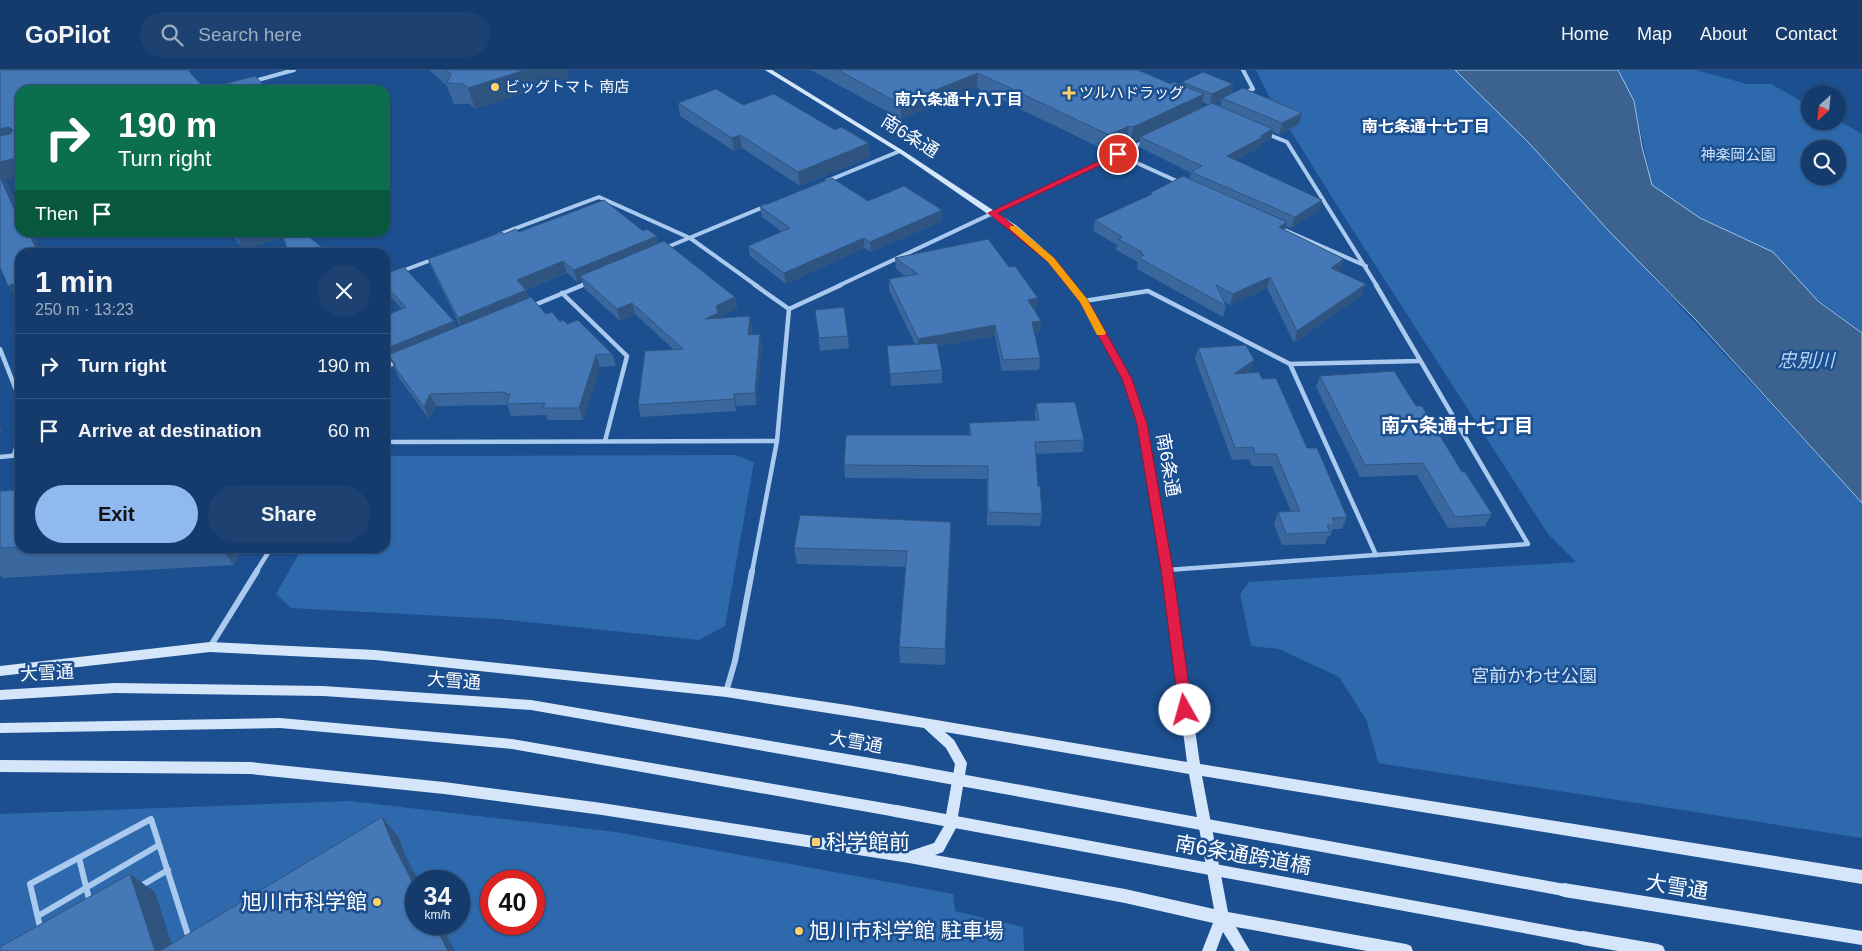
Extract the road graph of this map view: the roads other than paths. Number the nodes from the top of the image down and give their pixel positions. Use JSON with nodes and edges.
{"nodes":[{"id":1,"x":294,"y":70,"type":"edge"},
{"id":2,"x":768,"y":70,"type":"edge"},
{"id":3,"x":1244,"y":70,"type":"edge"},
{"id":4,"x":250,"y":82,"type":"edge"},
{"id":5,"x":1236,"y":97,"type":"edge"},
{"id":6,"x":1262,"y":131,"type":"edge"},
{"id":7,"x":1152,"y":138,"type":"edge"},
{"id":8,"x":900,"y":151,"type":"junction"},
{"id":9,"x":1118,"y":154,"type":"junction"},
{"id":10,"x":826,"y":182,"type":"edge"},
{"id":11,"x":1180,"y":182,"type":"edge"},
{"id":12,"x":772,"y":204,"type":"edge"},
{"id":13,"x":992,"y":213,"type":"junction"},
{"id":14,"x":1278,"y":227,"type":"edge"},
{"id":15,"x":494,"y":236,"type":"edge"},
{"id":16,"x":690,"y":238,"type":"junction"},
{"id":17,"x":663,"y":250,"type":"edge"},
{"id":18,"x":439,"y":257,"type":"edge"},
{"id":19,"x":1366,"y":267,"type":"junction"},
{"id":20,"x":394,"y":274,"type":"edge"},
{"id":21,"x":599,"y":277,"type":"edge"},
{"id":22,"x":562,"y":293,"type":"junction"},
{"id":23,"x":1084,"y":301,"type":"junction"},
{"id":24,"x":527,"y":308,"type":"edge"},
{"id":25,"x":789,"y":310,"type":"junction"},
{"id":26,"x":0,"y":349,"type":"edge"},
{"id":27,"x":403,"y":360,"type":"edge"},
{"id":28,"x":1419,"y":361,"type":"junction"},
{"id":29,"x":1290,"y":364,"type":"junction"},
{"id":30,"x":390,"y":365,"type":"edge"},
{"id":31,"x":15,"y":387,"type":"edge"},
{"id":32,"x":605,"y":440,"type":"junction"},
{"id":33,"x":777,"y":441,"type":"junction"},
{"id":34,"x":390,"y":442,"type":"edge"},
{"id":35,"x":15,"y":455,"type":"edge"},
{"id":36,"x":0,"y":457,"type":"edge"},
{"id":37,"x":268,"y":553,"type":"edge"},
{"id":38,"x":1376,"y":555,"type":"junction"},
{"id":39,"x":1167,"y":570,"type":"junction"},
{"id":40,"x":210,"y":647,"type":"junction"},
{"id":41,"x":0,"y":671,"type":"edge"},
{"id":42,"x":726,"y":692,"type":"junction"},
{"id":43,"x":0,"y":695,"type":"edge"},
{"id":44,"x":926,"y":723,"type":"junction"},
{"id":45,"x":0,"y":728,"type":"edge"},
{"id":46,"x":0,"y":766,"type":"edge"},
{"id":47,"x":1194,"y":768,"type":"junction"},
{"id":48,"x":900,"y":769,"type":"joint"},
{"id":49,"x":159,"y":845,"type":"junction"},
{"id":50,"x":909,"y":857,"type":"junction"},
{"id":51,"x":79,"y":858,"type":"junction"},
{"id":52,"x":168,"y":870,"type":"junction"},
{"id":53,"x":1857,"y":876,"type":"edge"},
{"id":54,"x":135,"y":890,"type":"edge"},
{"id":55,"x":1564,"y":890,"type":"joint"},
{"id":56,"x":93,"y":914,"type":"edge"},
{"id":57,"x":38,"y":916,"type":"junction"},
{"id":58,"x":1222,"y":918,"type":"junction"},
{"id":59,"x":1862,"y":938,"type":"edge"},
{"id":60,"x":43,"y":942,"type":"edge"},
{"id":61,"x":193,"y":951,"type":"edge"},
{"id":62,"x":1209,"y":951,"type":"edge"},
{"id":63,"x":1243,"y":951,"type":"edge"},
{"id":64,"x":1406,"y":951,"type":"edge"},
{"id":65,"x":1658,"y":951,"type":"edge"}],
"edges":[{"from":1,"to":4,"type":"street"},
{"from":2,"to":8,"type":"main road","name":"南6条通"},
{"from":3,"to":5,"type":"street"},
{"from":6,"to":19,"type":"street"},
{"from":7,"to":9,"type":"street"},
{"from":8,"to":10,"type":"street"},
{"from":8,"to":13,"type":"main road","name":"南6条通"},
{"from":9,"to":11,"type":"street"},
{"from":9,"to":13,"type":"street"},
{"from":12,"to":16,"type":"street"},
{"from":13,"to":23,"type":"main road","name":"南6条通"},
{"from":13,"to":25,"type":"street"},
{"from":14,"to":19,"type":"street"},
{"from":15,"to":16,"type":"street"},
{"from":16,"to":17,"type":"street"},
{"from":16,"to":25,"type":"street"},
{"from":18,"to":20,"type":"street"},
{"from":19,"to":28,"type":"street"},
{"from":21,"to":22,"type":"street"},
{"from":22,"to":24,"type":"street"},
{"from":22,"to":32,"type":"street"},
{"from":23,"to":29,"type":"street"},
{"from":23,"to":39,"type":"main road","name":"南6条通"},
{"from":25,"to":33,"type":"street"},
{"from":26,"to":31,"type":"street"},
{"from":27,"to":30,"type":"street"},
{"from":28,"to":29,"type":"street"},
{"from":28,"to":38,"type":"street"},
{"from":29,"to":38,"type":"street"},
{"from":32,"to":33,"type":"street"},
{"from":32,"to":34,"type":"street"},
{"from":33,"to":42,"type":"street"},
{"from":35,"to":36,"type":"street"},
{"from":37,"to":40,"type":"street"},
{"from":38,"to":39,"type":"street"},
{"from":39,"to":47,"type":"main road","name":"南6条通"},
{"from":40,"to":41,"type":"main road"},
{"from":40,"to":42,"type":"main road"},
{"from":42,"to":44,"type":"main road"},
{"from":43,"to":48,"type":"main road","name":"大雪通"},
{"from":44,"to":47,"type":"main road"},
{"from":44,"to":50,"type":"main road"},
{"from":45,"to":65,"type":"main road","name":"南6条通跨道橋","bridge":true},
{"from":46,"to":50,"type":"main road"},
{"from":47,"to":53,"type":"main road"},
{"from":47,"to":58,"type":"main road","name":"南6条通"},
{"from":48,"to":55,"type":"main road","name":"南6条通跨道橋","bridge":true},
{"from":49,"to":51,"type":"street"},
{"from":49,"to":52,"type":"street"},
{"from":49,"to":57,"type":"street"},
{"from":50,"to":58,"type":"main road"},
{"from":51,"to":56,"type":"street"},
{"from":51,"to":57,"type":"street"},
{"from":52,"to":54,"type":"street"},
{"from":52,"to":61,"type":"street"},
{"from":55,"to":59,"type":"main road","name":"大雪通"},
{"from":57,"to":60,"type":"street"},
{"from":58,"to":62,"type":"main road"},
{"from":58,"to":63,"type":"main road","name":"南6条通"},
{"from":58,"to":64,"type":"main road"}]}
